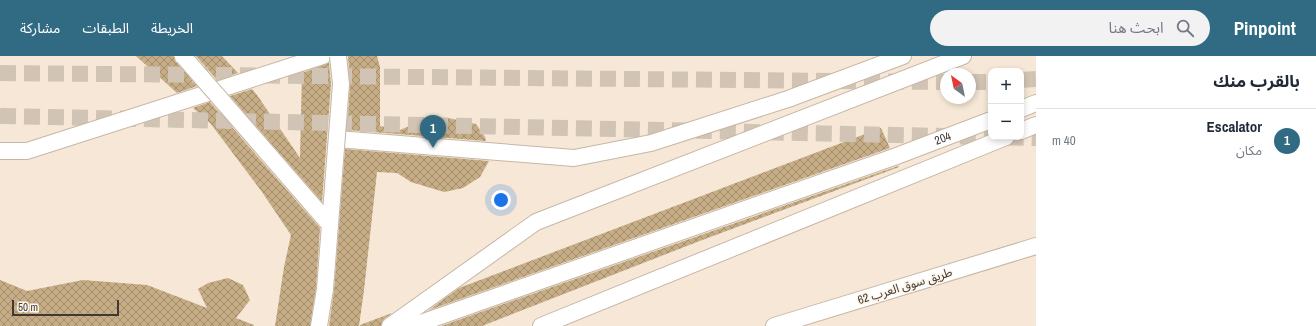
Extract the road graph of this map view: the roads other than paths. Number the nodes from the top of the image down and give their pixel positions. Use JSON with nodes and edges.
{"nodes":[{"id":1,"x":183,"y":56,"type":"edge"},
{"id":2,"x":323,"y":56,"type":"edge"},
{"id":3,"x":338,"y":56,"type":"edge"},
{"id":4,"x":903,"y":56,"type":"edge"},
{"id":5,"x":963,"y":56,"type":"edge"},
{"id":6,"x":1036,"y":103,"type":"edge"},
{"id":7,"x":1024,"y":108,"type":"edge"},
{"id":8,"x":988,"y":121,"type":"edge"},
{"id":9,"x":1036,"y":125,"type":"edge"},
{"id":10,"x":1024,"y":130,"type":"edge"},
{"id":11,"x":337,"y":139,"type":"junction"},
{"id":12,"x":999,"y":140,"type":"edge"},
{"id":13,"x":0,"y":151,"type":"edge"},
{"id":14,"x":330,"y":224,"type":"junction"},
{"id":15,"x":1036,"y":246,"type":"edge"},
{"id":16,"x":319,"y":326,"type":"edge"},
{"id":17,"x":390,"y":326,"type":"edge"},
{"id":18,"x":412,"y":326,"type":"edge"},
{"id":19,"x":541,"y":326,"type":"edge"},
{"id":20,"x":774,"y":326,"type":"edge"}],
"edges":[{"from":1,"to":14,"type":"street","bridge":true},
{"from":2,"to":13,"type":"street"},
{"from":3,"to":11,"type":"street","bridge":true},
{"from":4,"to":11,"type":"street"},
{"from":5,"to":17,"type":"street"},
{"from":6,"to":7,"type":"street"},
{"from":8,"to":18,"type":"street","name":"204"},
{"from":9,"to":10,"type":"street"},
{"from":11,"to":14,"type":"street","bridge":true},
{"from":12,"to":19,"type":"street"},
{"from":14,"to":16,"type":"street","bridge":true},
{"from":15,"to":20,"type":"street","name":"طريق سوق العرب 62"}]}
